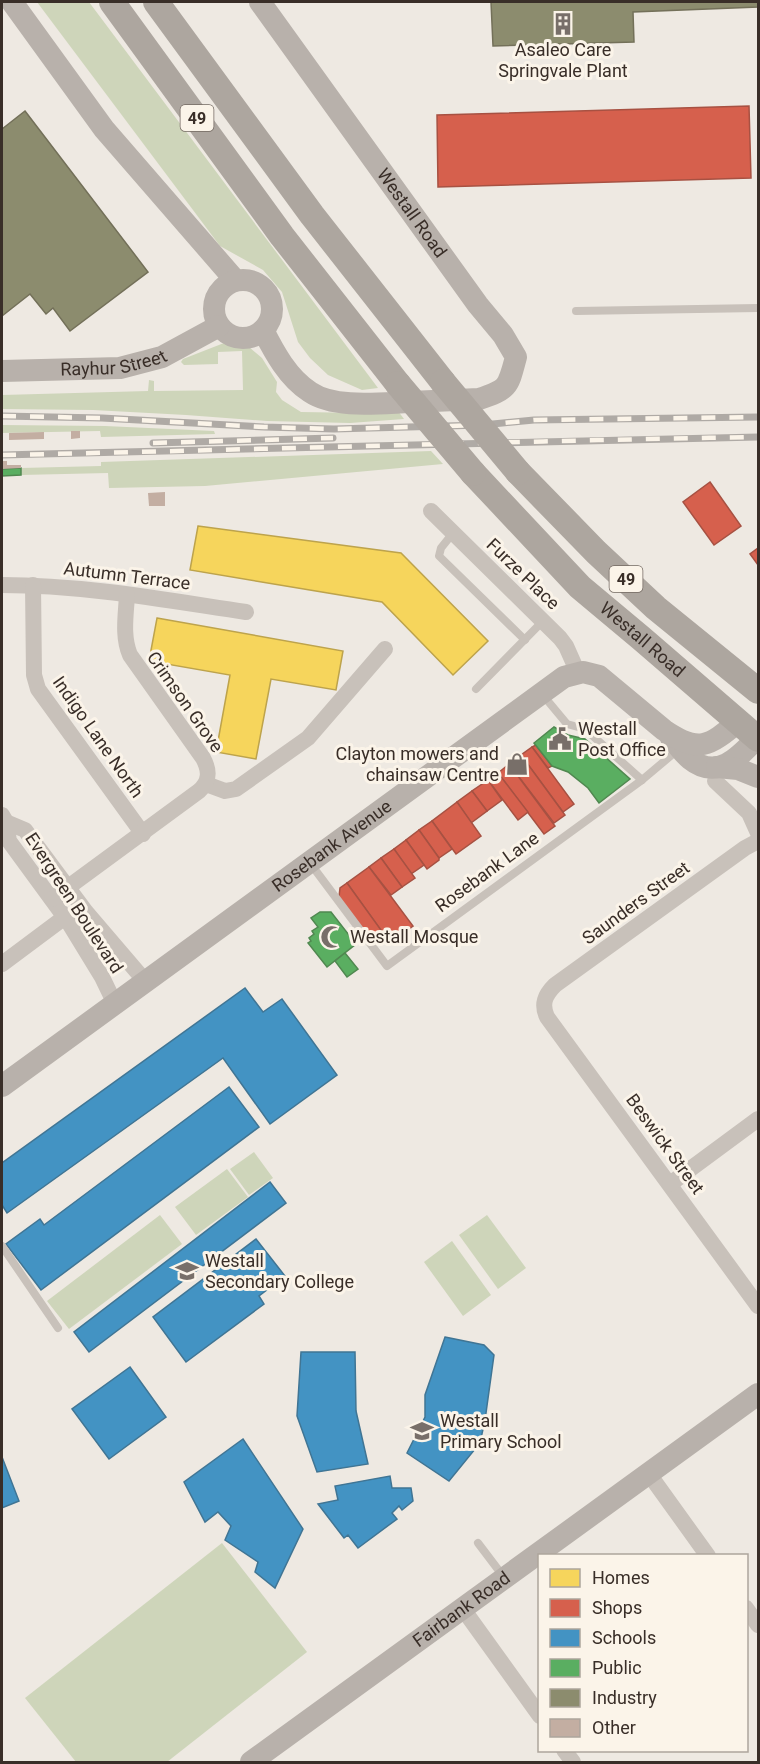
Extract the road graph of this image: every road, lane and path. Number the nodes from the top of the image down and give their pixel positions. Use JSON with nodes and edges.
{"nodes":[{"id":1,"x":111,"y":2,"type":"edge"},
{"id":2,"x":156,"y":2,"type":"edge"},
{"id":3,"x":260,"y":2,"type":"edge"},
{"id":4,"x":13,"y":3,"type":"edge"},
{"id":5,"x":236,"y":280,"type":"junction"},
{"id":6,"x":759,"y":308,"type":"edge"},
{"id":7,"x":576,"y":311,"type":"dead end"},
{"id":8,"x":219,"y":326,"type":"junction"},
{"id":9,"x":264,"y":330,"type":"junction"},
{"id":10,"x":2,"y":371,"type":"edge"},
{"id":11,"x":431,"y":511,"type":"dead end"},
{"id":12,"x":453,"y":533,"type":"junction"},
{"id":13,"x":2,"y":585,"type":"edge"},
{"id":14,"x":33,"y":585,"type":"junction"},
{"id":15,"x":127,"y":594,"type":"junction"},
{"id":16,"x":246,"y":612,"type":"dead end"},
{"id":17,"x":543,"y":621,"type":"junction"},
{"id":18,"x":525,"y":640,"type":"junction"},
{"id":19,"x":385,"y":649,"type":"dead end"},
{"id":20,"x":578,"y":673,"type":"junction"},
{"id":21,"x":476,"y":689,"type":"dead end"},
{"id":22,"x":759,"y":692,"type":"edge"},
{"id":23,"x":541,"y":693,"type":"junction"},
{"id":24,"x":754,"y":728,"type":"edge"},
{"id":25,"x":664,"y":730,"type":"junction"},
{"id":26,"x":680,"y":748,"type":"junction"},
{"id":27,"x":716,"y":774,"type":"junction"},
{"id":28,"x":759,"y":777,"type":"edge"},
{"id":29,"x":642,"y":780,"type":"junction"},
{"id":30,"x":206,"y":784,"type":"junction"},
{"id":31,"x":4,"y":818,"type":"edge"},
{"id":32,"x":143,"y":834,"type":"junction"},
{"id":33,"x":756,"y":840,"type":"edge"},
{"id":34,"x":310,"y":862,"type":"junction"},
{"id":35,"x":67,"y":888,"type":"junction"},
{"id":36,"x":52,"y":899,"type":"junction"},
{"id":37,"x":65,"y":917,"type":"junction"},
{"id":38,"x":2,"y":964,"type":"edge"},
{"id":39,"x":146,"y":981,"type":"junction"},
{"id":40,"x":115,"y":1004,"type":"junction"},
{"id":41,"x":543,"y":1004,"type":"joint"},
{"id":42,"x":2,"y":1086,"type":"edge"},
{"id":43,"x":759,"y":1119,"type":"edge"},
{"id":44,"x":670,"y":1184,"type":"junction"},
{"id":45,"x":2,"y":1246,"type":"edge"},
{"id":46,"x":759,"y":1306,"type":"edge"},
{"id":47,"x":58,"y":1328,"type":"dead end"},
{"id":48,"x":759,"y":1394,"type":"edge"},
{"id":49,"x":649,"y":1474,"type":"junction"},
{"id":50,"x":478,"y":1543,"type":"dead end"},
{"id":51,"x":540,"y":1554,"type":"edge"},
{"id":52,"x":707,"y":1554,"type":"edge"},
{"id":53,"x":538,"y":1556,"type":"edge"},
{"id":54,"x":506,"y":1579,"type":"junction"},
{"id":55,"x":463,"y":1609,"type":"junction"},
{"id":56,"x":748,"y":1609,"type":"edge"},
{"id":57,"x":759,"y":1625,"type":"edge"},
{"id":58,"x":538,"y":1713,"type":"edge"},
{"id":59,"x":251,"y":1762,"type":"edge"}],
"edges":[{"from":1,"to":24,"type":"main road","name":"Westall Road","number":"49","bridge":true},
{"from":2,"to":22,"type":"main road","name":"Westall Road","number":"49","bridge":true},
{"from":3,"to":9,"type":"main road","name":"Westall Road"},
{"from":4,"to":5,"type":"main road"},
{"from":5,"to":8,"type":"main road"},
{"from":5,"to":9,"type":"main road"},
{"from":6,"to":7,"type":"lane"},
{"from":8,"to":9,"type":"main road"},
{"from":8,"to":10,"type":"main road","name":"Rayhur Street"},
{"from":11,"to":12,"type":"street","name":"Furze Place"},
{"from":12,"to":17,"type":"street","name":"Furze Place"},
{"from":12,"to":18,"type":"lane"},
{"from":13,"to":14,"type":"street","name":"Autumn Terrace"},
{"from":14,"to":15,"type":"street","name":"Autumn Terrace"},
{"from":14,"to":32,"type":"street","name":"Indigo Lane North"},
{"from":15,"to":16,"type":"street","name":"Autumn Terrace"},
{"from":15,"to":30,"type":"street","name":"Crimson Grove"},
{"from":17,"to":18,"type":"lane"},
{"from":17,"to":20,"type":"street","name":"Furze Place"},
{"from":18,"to":21,"type":"lane"},
{"from":19,"to":30,"type":"street"},
{"from":20,"to":23,"type":"main road","name":"Rosebank Avenue"},
{"from":20,"to":25,"type":"main road"},
{"from":23,"to":29,"type":"lane"},
{"from":23,"to":34,"type":"main road","name":"Rosebank Avenue"},
{"from":24,"to":25,"type":"main road"},
{"from":24,"to":27,"type":"main road"},
{"from":25,"to":26,"type":"main road"},
{"from":26,"to":27,"type":"main road"},
{"from":26,"to":29,"type":"lane","name":"Rosebank Lane"},
{"from":27,"to":28,"type":"main road"},
{"from":27,"to":33,"type":"street"},
{"from":29,"to":34,"type":"lane","name":"Rosebank Lane"},
{"from":30,"to":32,"type":"street"},
{"from":31,"to":35,"type":"street","name":"Evergreen Boulevard"},
{"from":31,"to":36,"type":"street","name":"Evergreen Boulevard"},
{"from":32,"to":35,"type":"street"},
{"from":33,"to":41,"type":"street","name":"Saunders Street"},
{"from":34,"to":39,"type":"main road","name":"Rosebank Avenue"},
{"from":35,"to":36,"type":"street"},
{"from":35,"to":39,"type":"street","name":"Evergreen Boulevard"},
{"from":36,"to":37,"type":"street","name":"Evergreen Boulevard"},
{"from":37,"to":38,"type":"street"},
{"from":37,"to":40,"type":"street","name":"Evergreen Boulevard"},
{"from":39,"to":40,"type":"main road","name":"Rosebank Avenue"},
{"from":40,"to":42,"type":"main road","name":"Rosebank Avenue"},
{"from":41,"to":44,"type":"street","name":"Beswick Street"},
{"from":43,"to":44,"type":"street"},
{"from":44,"to":46,"type":"street","name":"Beswick Street"},
{"from":45,"to":47,"type":"lane"},
{"from":48,"to":49,"type":"main road","name":"Fairbank Road"},
{"from":49,"to":51,"type":"main road","name":"Fairbank Road"},
{"from":49,"to":52,"type":"street"},
{"from":50,"to":54,"type":"lane"},
{"from":53,"to":54,"type":"main road","name":"Fairbank Road"},
{"from":54,"to":55,"type":"main road","name":"Fairbank Road"},
{"from":55,"to":58,"type":"street"},
{"from":55,"to":59,"type":"main road","name":"Fairbank Road"},
{"from":56,"to":57,"type":"street"}]}
